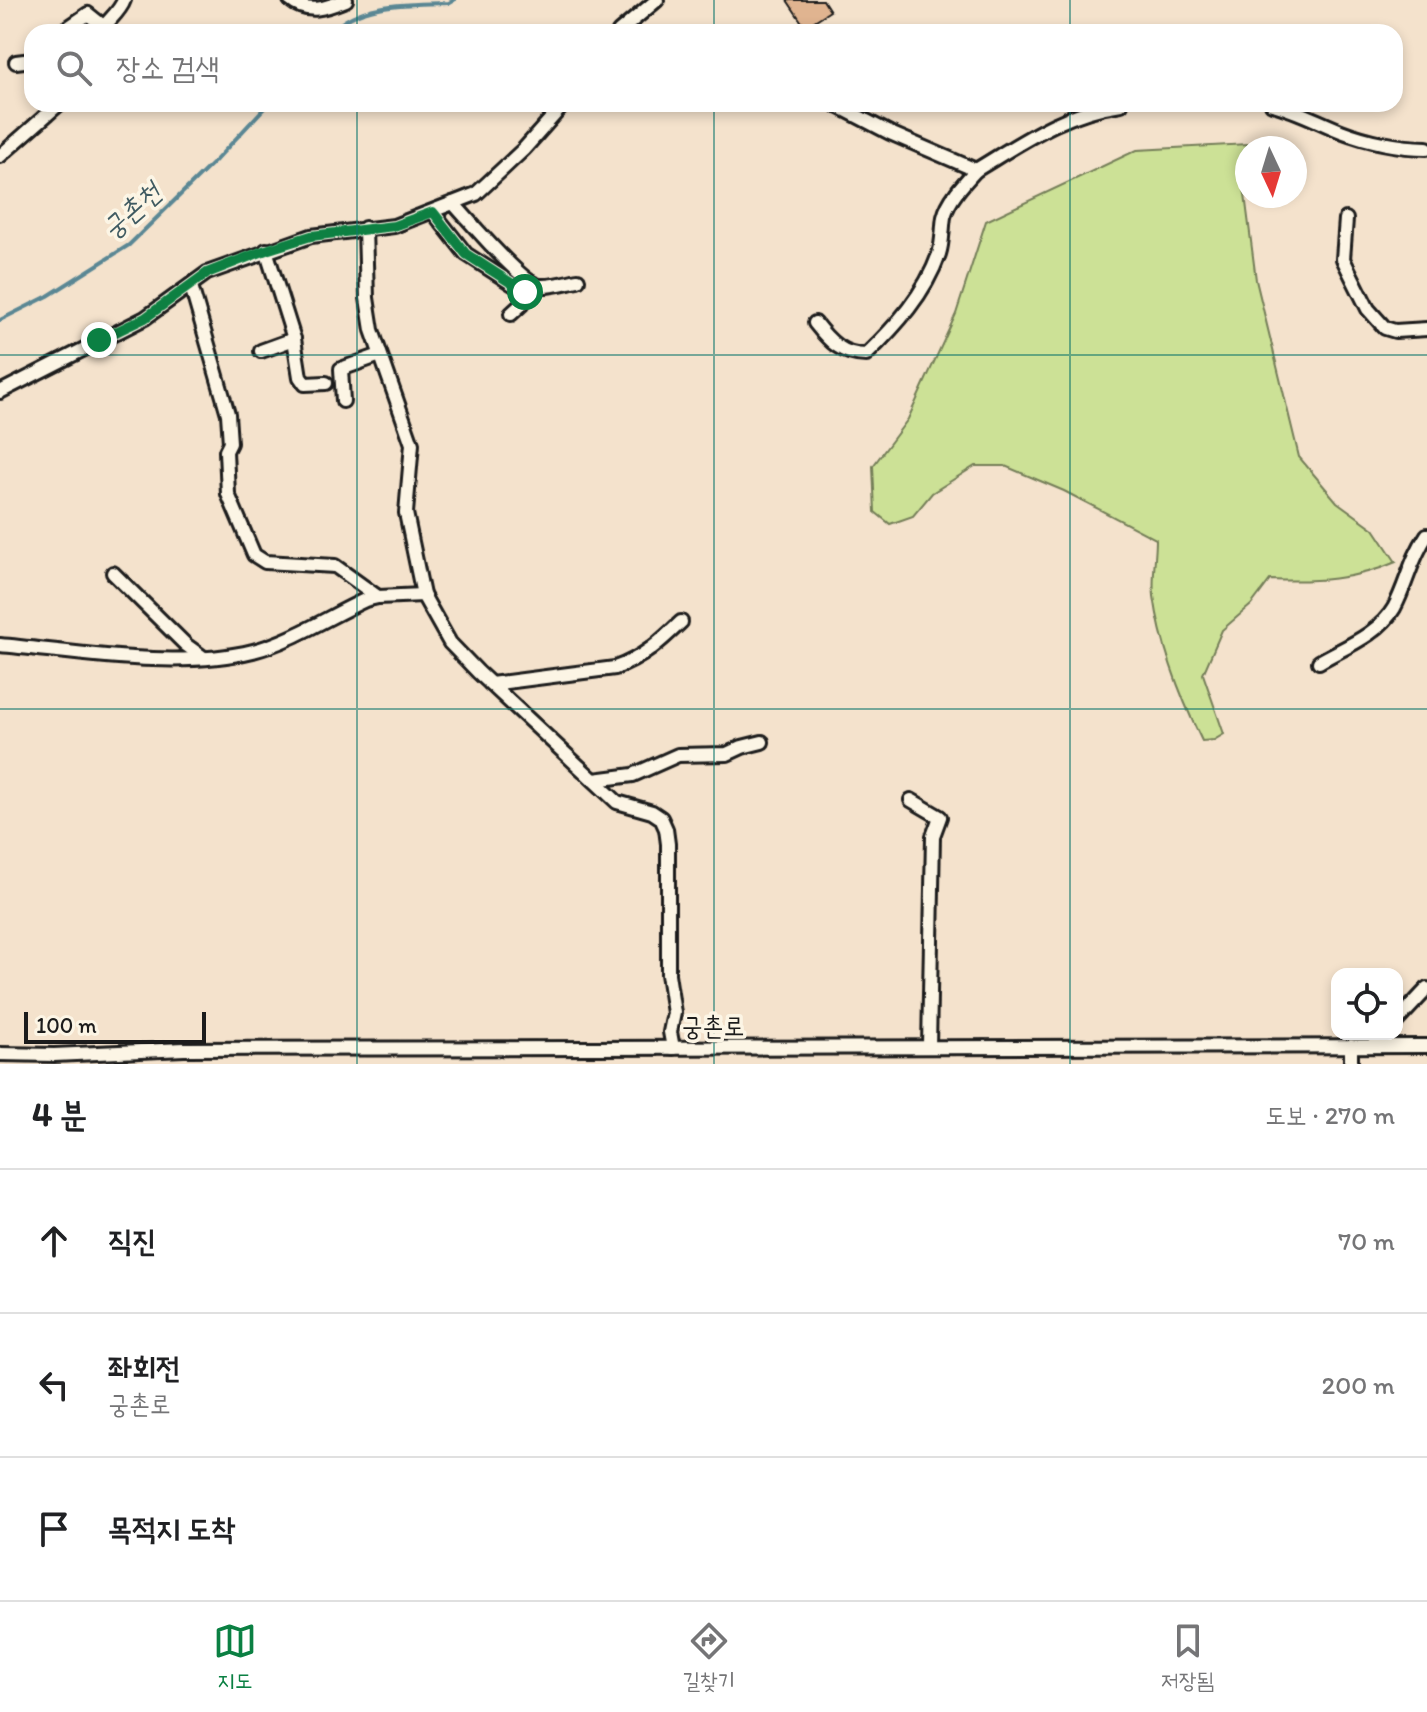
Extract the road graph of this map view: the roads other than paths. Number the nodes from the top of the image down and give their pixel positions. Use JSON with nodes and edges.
{"nodes":[{"id":1,"x":124,"y":0,"type":"edge"},
{"id":2,"x":290,"y":0,"type":"edge"},
{"id":3,"x":346,"y":0,"type":"edge"},
{"id":4,"x":657,"y":0,"type":"edge"},
{"id":5,"x":74,"y":24,"type":"edge"},
{"id":6,"x":97,"y":24,"type":"edge"},
{"id":7,"x":107,"y":24,"type":"edge"},
{"id":8,"x":628,"y":24,"type":"edge"},
{"id":9,"x":24,"y":61,"type":"edge"},
{"id":10,"x":16,"y":62,"type":"dead end"},
{"id":11,"x":51,"y":112,"type":"edge"},
{"id":12,"x":557,"y":112,"type":"edge"},
{"id":13,"x":849,"y":112,"type":"edge"},
{"id":14,"x":1085,"y":112,"type":"edge"},
{"id":15,"x":1298,"y":112,"type":"edge"},
{"id":16,"x":1427,"y":148,"type":"edge"},
{"id":17,"x":0,"y":156,"type":"edge"},
{"id":18,"x":976,"y":170,"type":"junction"},
{"id":19,"x":453,"y":203,"type":"junction"},
{"id":20,"x":433,"y":212,"type":"junction"},
{"id":21,"x":1346,"y":219,"type":"dead end"},
{"id":22,"x":365,"y":228,"type":"junction"},
{"id":23,"x":266,"y":250,"type":"junction"},
{"id":24,"x":578,"y":280,"type":"dead end"},
{"id":25,"x":191,"y":286,"type":"junction"},
{"id":26,"x":511,"y":314,"type":"dead end"},
{"id":27,"x":815,"y":323,"type":"dead end"},
{"id":28,"x":1427,"y":329,"type":"edge"},
{"id":29,"x":294,"y":339,"type":"junction"},
{"id":30,"x":261,"y":351,"type":"dead end"},
{"id":31,"x":380,"y":355,"type":"junction"},
{"id":32,"x":326,"y":383,"type":"dead end"},
{"id":33,"x":0,"y":392,"type":"edge"},
{"id":34,"x":343,"y":401,"type":"dead end"},
{"id":35,"x":1427,"y":535,"type":"edge"},
{"id":36,"x":113,"y":573,"type":"dead end"},
{"id":37,"x":423,"y":595,"type":"junction"},
{"id":38,"x":378,"y":597,"type":"junction"},
{"id":39,"x":681,"y":622,"type":"dead end"},
{"id":40,"x":0,"y":645,"type":"edge"},
{"id":41,"x":204,"y":658,"type":"junction"},
{"id":42,"x":1319,"y":662,"type":"dead end"},
{"id":43,"x":491,"y":684,"type":"junction"},
{"id":44,"x":762,"y":742,"type":"dead end"},
{"id":45,"x":594,"y":780,"type":"junction"},
{"id":46,"x":911,"y":800,"type":"dead end"},
{"id":47,"x":1426,"y":995,"type":"edge"},
{"id":48,"x":1403,"y":1016,"type":"edge"},
{"id":49,"x":1378,"y":1040,"type":"edge"},
{"id":50,"x":1351,"y":1046,"type":"junction"},
{"id":51,"x":1373,"y":1046,"type":"junction"},
{"id":52,"x":1427,"y":1046,"type":"edge"},
{"id":53,"x":929,"y":1047,"type":"junction"},
{"id":54,"x":673,"y":1048,"type":"junction"},
{"id":55,"x":612,"y":1049,"type":"junction"},
{"id":56,"x":460,"y":1050,"type":"junction"},
{"id":57,"x":0,"y":1054,"type":"edge"},
{"id":58,"x":459,"y":1064,"type":"edge"},
{"id":59,"x":613,"y":1064,"type":"edge"},
{"id":60,"x":1351,"y":1064,"type":"edge"}],
"edges":[{"from":1,"to":7,"type":"street"},
{"from":2,"to":3,"type":"street"},
{"from":4,"to":8,"type":"street"},
{"from":5,"to":6,"type":"street"},
{"from":9,"to":10,"type":"street"},
{"from":11,"to":17,"type":"street"},
{"from":12,"to":19,"type":"street"},
{"from":13,"to":18,"type":"street"},
{"from":14,"to":18,"type":"street"},
{"from":15,"to":16,"type":"street"},
{"from":18,"to":27,"type":"street"},
{"from":19,"to":20,"type":"street"},
{"from":19,"to":24,"type":"street"},
{"from":20,"to":22,"type":"street"},
{"from":20,"to":26,"type":"street"},
{"from":21,"to":28,"type":"street"},
{"from":22,"to":23,"type":"street"},
{"from":22,"to":31,"type":"street"},
{"from":23,"to":25,"type":"street"},
{"from":23,"to":29,"type":"street"},
{"from":25,"to":33,"type":"street"},
{"from":25,"to":38,"type":"street"},
{"from":29,"to":30,"type":"street"},
{"from":29,"to":32,"type":"street"},
{"from":31,"to":34,"type":"street"},
{"from":31,"to":37,"type":"street"},
{"from":35,"to":42,"type":"street"},
{"from":36,"to":41,"type":"street"},
{"from":37,"to":38,"type":"street"},
{"from":37,"to":43,"type":"street"},
{"from":38,"to":41,"type":"street"},
{"from":39,"to":43,"type":"street"},
{"from":40,"to":41,"type":"street"},
{"from":43,"to":45,"type":"street"},
{"from":44,"to":45,"type":"street"},
{"from":45,"to":54,"type":"street"},
{"from":46,"to":53,"type":"street"},
{"from":47,"to":48,"type":"street"},
{"from":49,"to":51,"type":"street"},
{"from":50,"to":51,"type":"street","name":"궁촌로"},
{"from":50,"to":53,"type":"street","name":"궁촌로"},
{"from":50,"to":60,"type":"street"},
{"from":51,"to":52,"type":"street","name":"궁촌로"},
{"from":53,"to":54,"type":"street","name":"궁촌로"},
{"from":54,"to":55,"type":"street","name":"궁촌로"},
{"from":55,"to":56,"type":"street","name":"궁촌로"},
{"from":55,"to":59,"type":"street"},
{"from":56,"to":57,"type":"street","name":"궁촌로"},
{"from":56,"to":58,"type":"street"}]}
